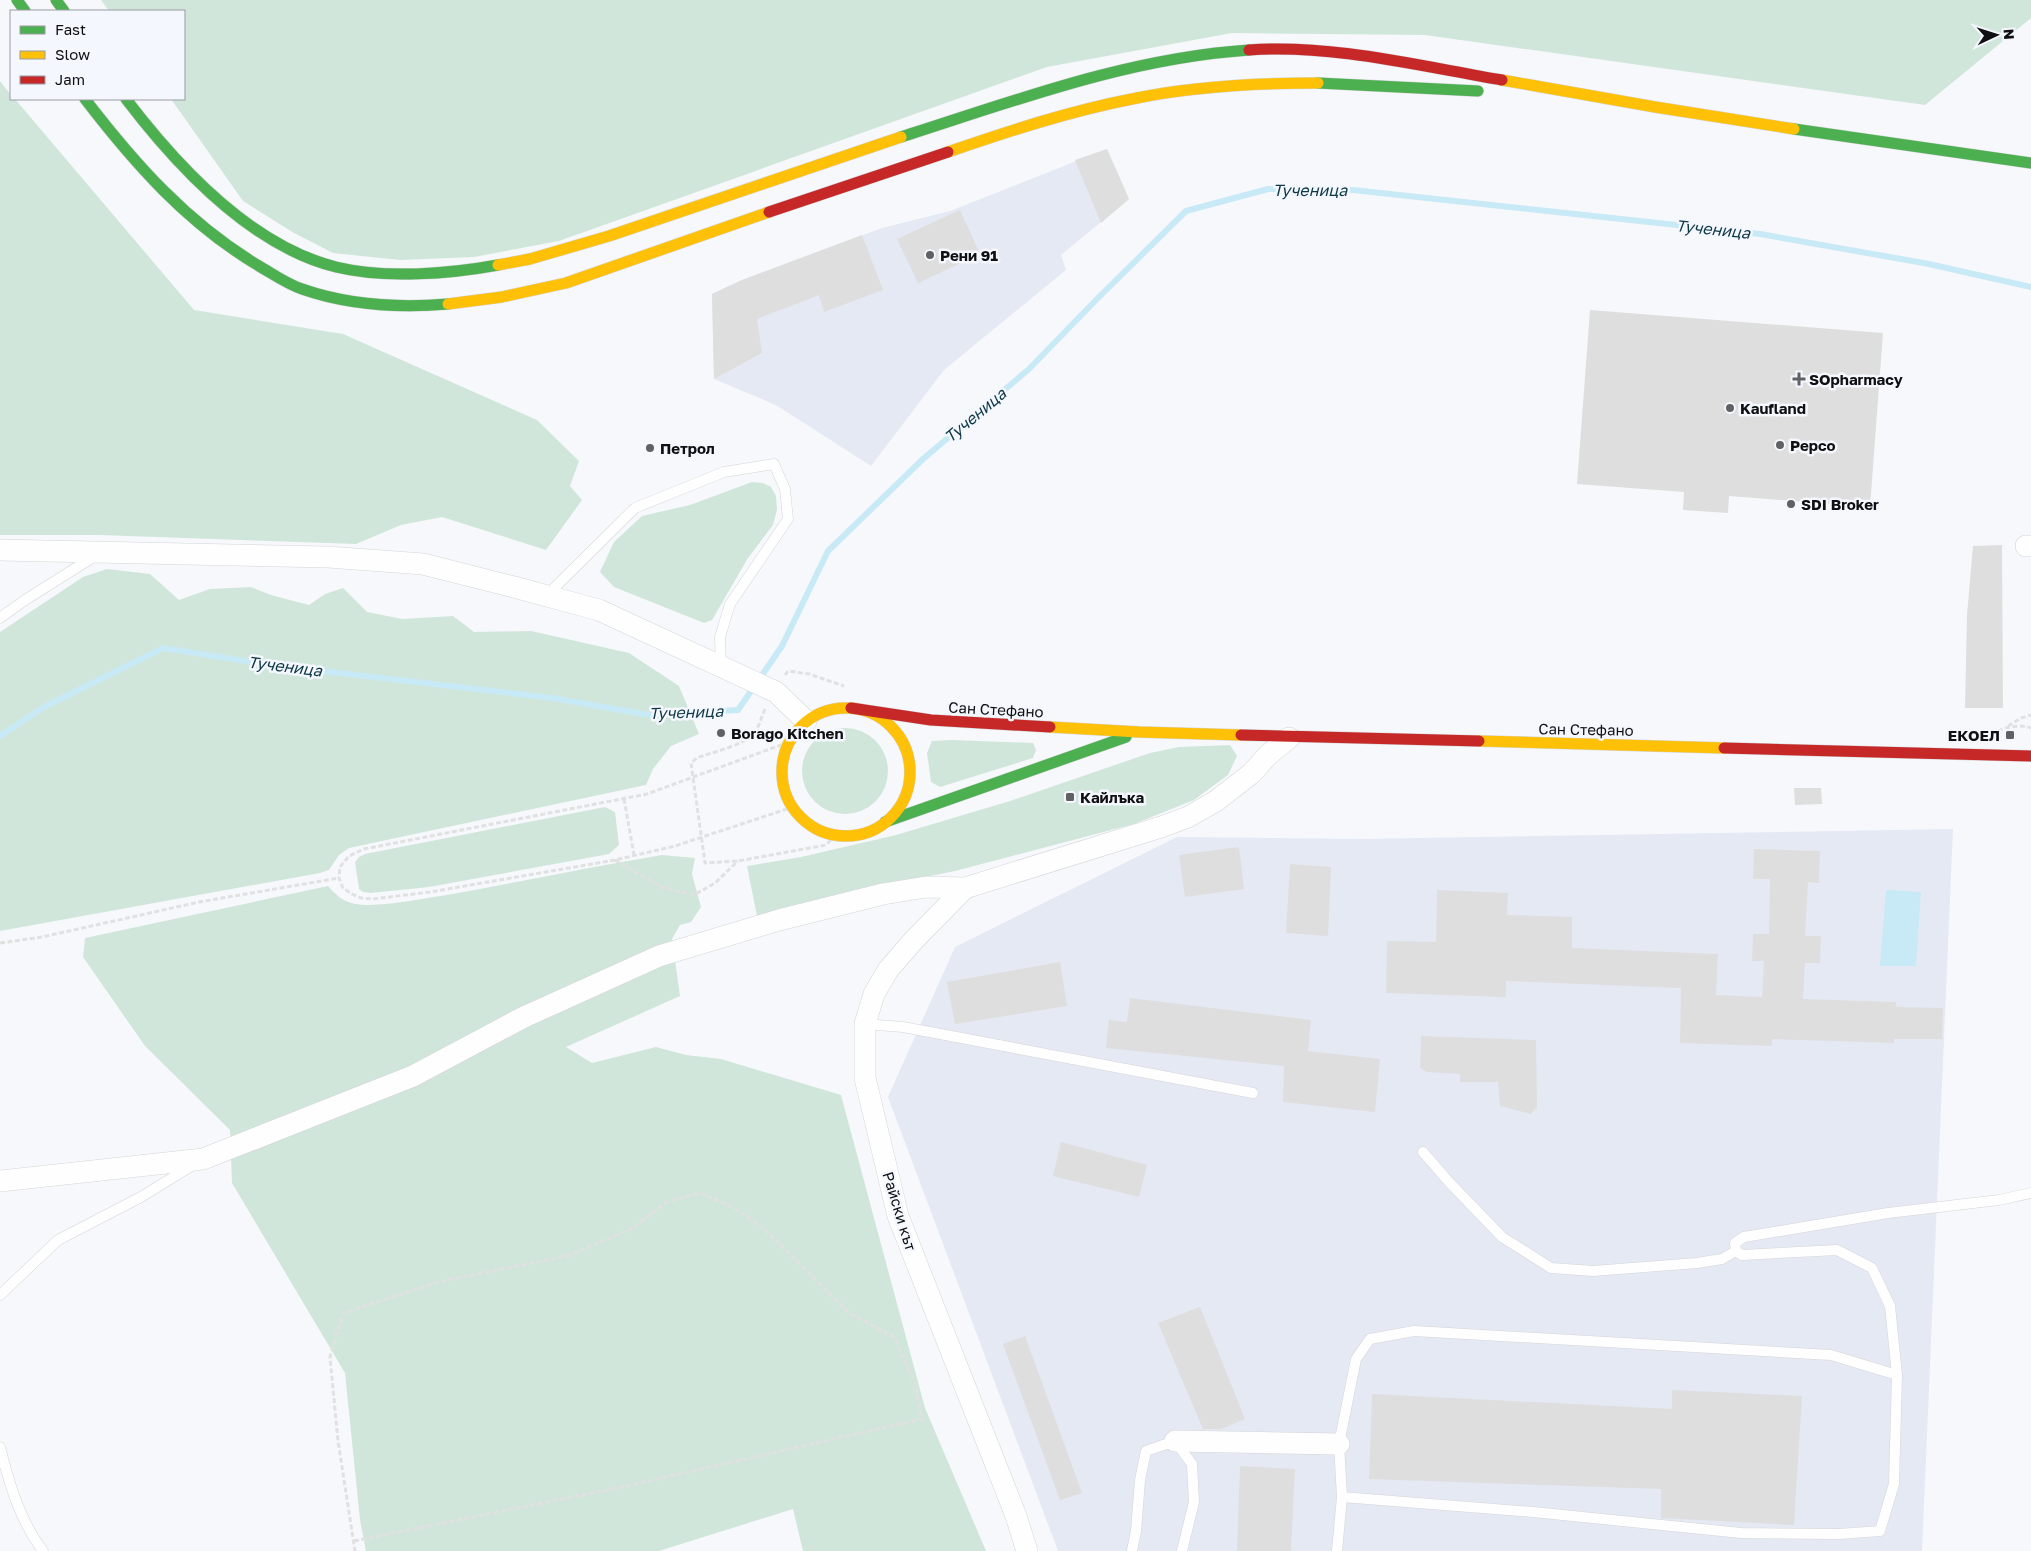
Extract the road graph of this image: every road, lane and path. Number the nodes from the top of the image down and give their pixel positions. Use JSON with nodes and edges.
{"nodes":[{"id":1,"x":1491,"y":92,"type":"dead end"},
{"id":2,"x":1511,"y":93,"type":"dead end"},
{"id":3,"x":86,"y":100,"type":"edge"},
{"id":4,"x":127,"y":100,"type":"edge"},
{"id":5,"x":1611,"y":100,"type":"junction"},
{"id":6,"x":2031,"y":163,"type":"edge"},
{"id":7,"x":0,"y":550,"type":"edge"},
{"id":8,"x":101,"y":552,"type":"junction"},
{"id":9,"x":546,"y":596,"type":"junction"},
{"id":10,"x":0,"y":618,"type":"edge"},
{"id":11,"x":721,"y":667,"type":"junction"},
{"id":12,"x":772,"y":690,"type":"junction"},
{"id":13,"x":852,"y":708,"type":"junction"},
{"id":14,"x":806,"y":721,"type":"junction"},
{"id":15,"x":1139,"y":732,"type":"junction"},
{"id":16,"x":1289,"y":738,"type":"junction"},
{"id":17,"x":789,"y":742,"type":"junction"},
{"id":18,"x":2031,"y":756,"type":"edge"},
{"id":19,"x":694,"y":777,"type":"junction"},
{"id":20,"x":624,"y":799,"type":"junction"},
{"id":21,"x":793,"y":807,"type":"junction"},
{"id":22,"x":885,"y":822,"type":"junction"},
{"id":23,"x":836,"y":835,"type":"junction"},
{"id":24,"x":702,"y":837,"type":"junction"},
{"id":25,"x":634,"y":855,"type":"junction"},
{"id":26,"x":615,"y":860,"type":"junction"},
{"id":27,"x":738,"y":861,"type":"junction"},
{"id":28,"x":339,"y":878,"type":"junction"},
{"id":29,"x":965,"y":888,"type":"junction"},
{"id":30,"x":0,"y":944,"type":"edge"},
{"id":31,"x":864,"y":1024,"type":"junction"},
{"id":32,"x":1253,"y":1093,"type":"dead end"},
{"id":33,"x":1423,"y":1152,"type":"dead end"},
{"id":34,"x":203,"y":1159,"type":"junction"},
{"id":35,"x":0,"y":1181,"type":"edge"},
{"id":36,"x":2031,"y":1193,"type":"edge"},
{"id":37,"x":1736,"y":1251,"type":"junction"},
{"id":38,"x":0,"y":1295,"type":"edge"},
{"id":39,"x":1897,"y":1375,"type":"junction"},
{"id":40,"x":1174,"y":1441,"type":"junction"},
{"id":41,"x":1339,"y":1444,"type":"junction"},
{"id":42,"x":0,"y":1447,"type":"edge"},
{"id":43,"x":1342,"y":1497,"type":"junction"},
{"id":44,"x":354,"y":1541,"type":"junction"},
{"id":45,"x":42,"y":1551,"type":"edge"},
{"id":46,"x":355,"y":1551,"type":"edge"},
{"id":47,"x":1027,"y":1551,"type":"edge"},
{"id":48,"x":1132,"y":1551,"type":"edge"},
{"id":49,"x":1182,"y":1551,"type":"edge"},
{"id":50,"x":1337,"y":1551,"type":"edge"}],
"edges":[{"from":1,"to":3,"type":"main road"},
{"from":2,"to":5,"type":"main road"},
{"from":4,"to":5,"type":"main road"},
{"from":5,"to":6,"type":"main road"},
{"from":7,"to":8,"type":"street"},
{"from":8,"to":9,"type":"street"},
{"from":8,"to":10,"type":"lane"},
{"from":9,"to":11,"type":"street"},
{"from":9,"to":11,"type":"lane"},
{"from":11,"to":12,"type":"street"},
{"from":12,"to":14,"type":"street"},
{"from":12,"to":19,"type":"path"},
{"from":13,"to":14,"type":"main road"},
{"from":13,"to":15,"type":"main road","name":"Сан Стефано"},
{"from":13,"to":22,"type":"main road"},
{"from":14,"to":17,"type":"main road"},
{"from":15,"to":16,"type":"main road","name":"Сан Стефано"},
{"from":15,"to":22,"type":"main road","name":"Сан Стефано"},
{"from":16,"to":18,"type":"main road","name":"Сан Стефано"},
{"from":16,"to":29,"type":"street"},
{"from":17,"to":19,"type":"path"},
{"from":17,"to":21,"type":"main road"},
{"from":19,"to":20,"type":"path"},
{"from":19,"to":24,"type":"path"},
{"from":20,"to":25,"type":"path"},
{"from":20,"to":28,"type":"path"},
{"from":21,"to":23,"type":"main road"},
{"from":21,"to":24,"type":"path"},
{"from":22,"to":23,"type":"main road"},
{"from":23,"to":27,"type":"path"},
{"from":24,"to":25,"type":"path"},
{"from":24,"to":27,"type":"path"},
{"from":25,"to":26,"type":"path"},
{"from":26,"to":27,"type":"path"},
{"from":26,"to":28,"type":"path"},
{"from":28,"to":30,"type":"path"},
{"from":29,"to":31,"type":"street","name":"Райски кът"},
{"from":29,"to":34,"type":"street"},
{"from":31,"to":32,"type":"lane"},
{"from":31,"to":47,"type":"street","name":"Райски кът"},
{"from":33,"to":37,"type":"lane"},
{"from":34,"to":35,"type":"street"},
{"from":34,"to":38,"type":"lane"},
{"from":36,"to":37,"type":"lane"},
{"from":37,"to":39,"type":"lane"},
{"from":39,"to":41,"type":"lane"},
{"from":39,"to":43,"type":"lane"},
{"from":40,"to":41,"type":"street"},
{"from":40,"to":48,"type":"lane"},
{"from":40,"to":49,"type":"lane"},
{"from":41,"to":43,"type":"lane"},
{"from":42,"to":45,"type":"lane"},
{"from":43,"to":50,"type":"lane"},
{"from":44,"to":44,"type":"path"},
{"from":44,"to":46,"type":"path"}]}
